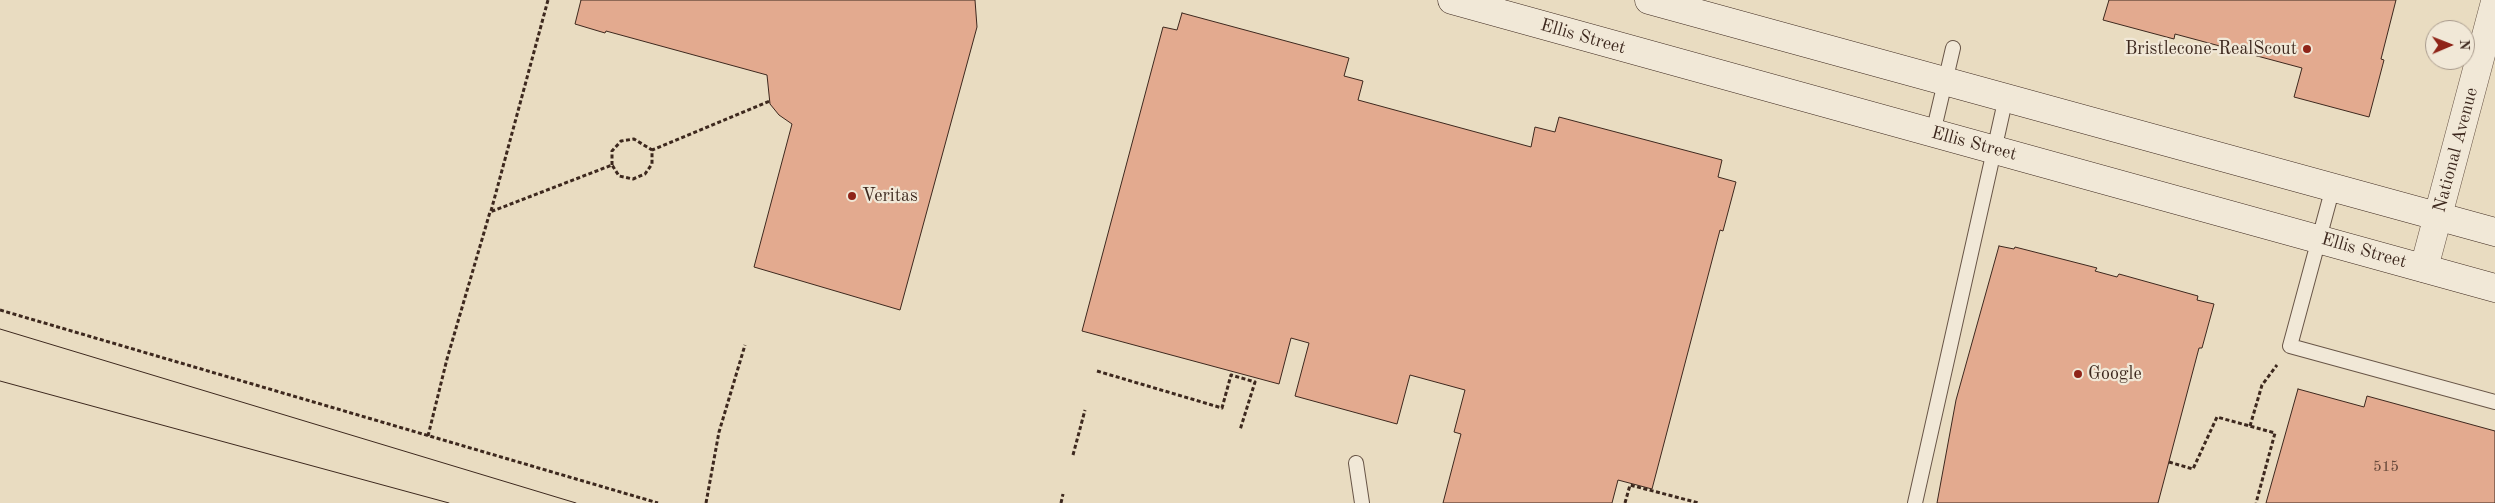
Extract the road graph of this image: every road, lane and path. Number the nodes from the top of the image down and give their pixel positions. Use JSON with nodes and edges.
{"nodes":[{"id":1,"x":548,"y":0,"type":"edge"},
{"id":2,"x":1452,"y":0,"type":"edge"},
{"id":3,"x":1649,"y":0,"type":"edge"},
{"id":4,"x":2495,"y":2,"type":"edge"},
{"id":5,"x":1953,"y":48,"type":"dead end"},
{"id":6,"x":1946,"y":80,"type":"junction"},
{"id":7,"x":2006,"y":97,"type":"junction"},
{"id":8,"x":770,"y":101,"type":"dead end"},
{"id":9,"x":1933,"y":133,"type":"junction"},
{"id":10,"x":652,"y":150,"type":"junction"},
{"id":11,"x":1994,"y":151,"type":"junction"},
{"id":12,"x":612,"y":165,"type":"junction"},
{"id":13,"x":2333,"y":187,"type":"junction"},
{"id":14,"x":490,"y":212,"type":"junction"},
{"id":15,"x":2438,"y":216,"type":"junction"},
{"id":16,"x":2495,"y":232,"type":"edge"},
{"id":17,"x":2320,"y":239,"type":"junction"},
{"id":18,"x":2424,"y":268,"type":"junction"},
{"id":19,"x":2495,"y":288,"type":"edge"},
{"id":20,"x":0,"y":310,"type":"edge"},
{"id":21,"x":745,"y":345,"type":"dead end"},
{"id":22,"x":2290,"y":346,"type":"junction"},
{"id":23,"x":1097,"y":371,"type":"dead end"},
{"id":24,"x":2495,"y":402,"type":"edge"},
{"id":25,"x":1085,"y":410,"type":"dead end"},
{"id":26,"x":2250,"y":426,"type":"junction"},
{"id":27,"x":1240,"y":430,"type":"dead end"},
{"id":28,"x":428,"y":436,"type":"junction"},
{"id":29,"x":1073,"y":455,"type":"dead end"},
{"id":30,"x":2168,"y":462,"type":"dead end"},
{"id":31,"x":1356,"y":463,"type":"dead end"},
{"id":32,"x":1063,"y":494,"type":"dead end"},
{"id":33,"x":658,"y":503,"type":"edge"},
{"id":34,"x":706,"y":503,"type":"edge"},
{"id":35,"x":1061,"y":503,"type":"edge"},
{"id":36,"x":1362,"y":503,"type":"edge"},
{"id":37,"x":1625,"y":503,"type":"edge"},
{"id":38,"x":1699,"y":503,"type":"edge"},
{"id":39,"x":1915,"y":503,"type":"edge"},
{"id":40,"x":2256,"y":503,"type":"edge"}],
"edges":[{"from":1,"to":14,"type":"path"},
{"from":2,"to":9,"type":"main road","name":"Ellis Street"},
{"from":3,"to":6,"type":"main road"},
{"from":4,"to":15,"type":"main road","name":"National Avenue"},
{"from":5,"to":6,"type":"lane"},
{"from":6,"to":7,"type":"main road"},
{"from":6,"to":9,"type":"lane"},
{"from":7,"to":11,"type":"lane"},
{"from":7,"to":13,"type":"main road"},
{"from":8,"to":10,"type":"path"},
{"from":9,"to":11,"type":"main road","name":"Ellis Street"},
{"from":10,"to":12,"type":"path"},
{"from":10,"to":12,"type":"path"},
{"from":11,"to":17,"type":"main road","name":"Ellis Street"},
{"from":11,"to":39,"type":"lane"},
{"from":12,"to":14,"type":"path"},
{"from":13,"to":15,"type":"main road"},
{"from":13,"to":17,"type":"lane"},
{"from":14,"to":28,"type":"path"},
{"from":15,"to":16,"type":"main road"},
{"from":15,"to":18,"type":"main road","name":"National Avenue"},
{"from":17,"to":18,"type":"main road","name":"Ellis Street"},
{"from":17,"to":22,"type":"lane"},
{"from":18,"to":19,"type":"main road","name":"Ellis Street"},
{"from":20,"to":28,"type":"path"},
{"from":21,"to":34,"type":"path"},
{"from":22,"to":24,"type":"lane"},
{"from":22,"to":26,"type":"path"},
{"from":23,"to":27,"type":"path"},
{"from":25,"to":29,"type":"path"},
{"from":26,"to":30,"type":"path"},
{"from":26,"to":40,"type":"path"},
{"from":28,"to":33,"type":"path"},
{"from":31,"to":36,"type":"lane"},
{"from":32,"to":35,"type":"path"},
{"from":37,"to":38,"type":"path"}]}
